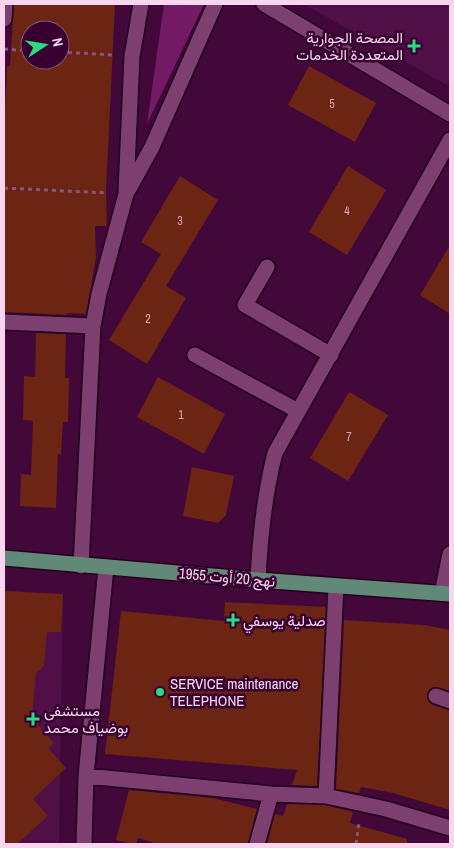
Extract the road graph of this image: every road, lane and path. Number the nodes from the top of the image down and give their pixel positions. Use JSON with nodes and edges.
{"nodes":[{"id":1,"x":5,"y":4,"type":"edge"},
{"id":2,"x":141,"y":4,"type":"edge"},
{"id":3,"x":216,"y":4,"type":"edge"},
{"id":4,"x":264,"y":4,"type":"edge"},
{"id":5,"x":4,"y":18,"type":"edge"},
{"id":6,"x":4,"y":49,"type":"edge"},
{"id":7,"x":20,"y":50,"type":"edge"},
{"id":8,"x":70,"y":53,"type":"edge"},
{"id":9,"x":132,"y":56,"type":"junction"},
{"id":10,"x":450,"y":114,"type":"edge"},
{"id":11,"x":450,"y":140,"type":"edge"},
{"id":12,"x":4,"y":188,"type":"edge"},
{"id":13,"x":126,"y":194,"type":"junction"},
{"id":14,"x":267,"y":267,"type":"dead end"},
{"id":15,"x":4,"y":322,"type":"edge"},
{"id":16,"x":93,"y":326,"type":"junction"},
{"id":17,"x":195,"y":355,"type":"dead end"},
{"id":18,"x":331,"y":355,"type":"junction"},
{"id":19,"x":298,"y":411,"type":"junction"},
{"id":20,"x":450,"y":554,"type":"edge"},
{"id":21,"x":4,"y":558,"type":"edge"},
{"id":22,"x":81,"y":566,"type":"junction"},
{"id":23,"x":106,"y":567,"type":"junction"},
{"id":24,"x":258,"y":580,"type":"junction"},
{"id":25,"x":336,"y":586,"type":"junction"},
{"id":26,"x":446,"y":594,"type":"edge"},
{"id":27,"x":86,"y":776,"type":"junction"},
{"id":28,"x":272,"y":794,"type":"junction"},
{"id":29,"x":326,"y":796,"type":"junction"},
{"id":30,"x":450,"y":828,"type":"edge"},
{"id":31,"x":84,"y":844,"type":"edge"},
{"id":32,"x":257,"y":844,"type":"edge"}],
"edges":[{"from":1,"to":5,"type":"street"},
{"from":2,"to":9,"type":"street"},
{"from":3,"to":13,"type":"street"},
{"from":4,"to":10,"type":"street"},
{"from":6,"to":7,"type":"path"},
{"from":8,"to":9,"type":"path"},
{"from":9,"to":13,"type":"street"},
{"from":11,"to":18,"type":"street"},
{"from":12,"to":13,"type":"path"},
{"from":13,"to":16,"type":"street"},
{"from":14,"to":18,"type":"street"},
{"from":15,"to":16,"type":"street"},
{"from":16,"to":22,"type":"street"},
{"from":17,"to":19,"type":"street"},
{"from":18,"to":19,"type":"street"},
{"from":19,"to":24,"type":"street"},
{"from":20,"to":26,"type":"street"},
{"from":21,"to":22,"type":"main road","name":"نهج 20 أوت 1955"},
{"from":22,"to":23,"type":"main road","name":"نهج 20 أوت 1955"},
{"from":23,"to":24,"type":"main road","name":"نهج 20 أوت 1955"},
{"from":23,"to":27,"type":"street"},
{"from":24,"to":25,"type":"main road","name":"نهج 20 أوت 1955"},
{"from":25,"to":26,"type":"main road","name":"نهج 20 أوت 1955"},
{"from":25,"to":29,"type":"street"},
{"from":27,"to":28,"type":"street"},
{"from":27,"to":31,"type":"street"},
{"from":28,"to":29,"type":"street"},
{"from":28,"to":32,"type":"street"},
{"from":29,"to":30,"type":"street"}]}
